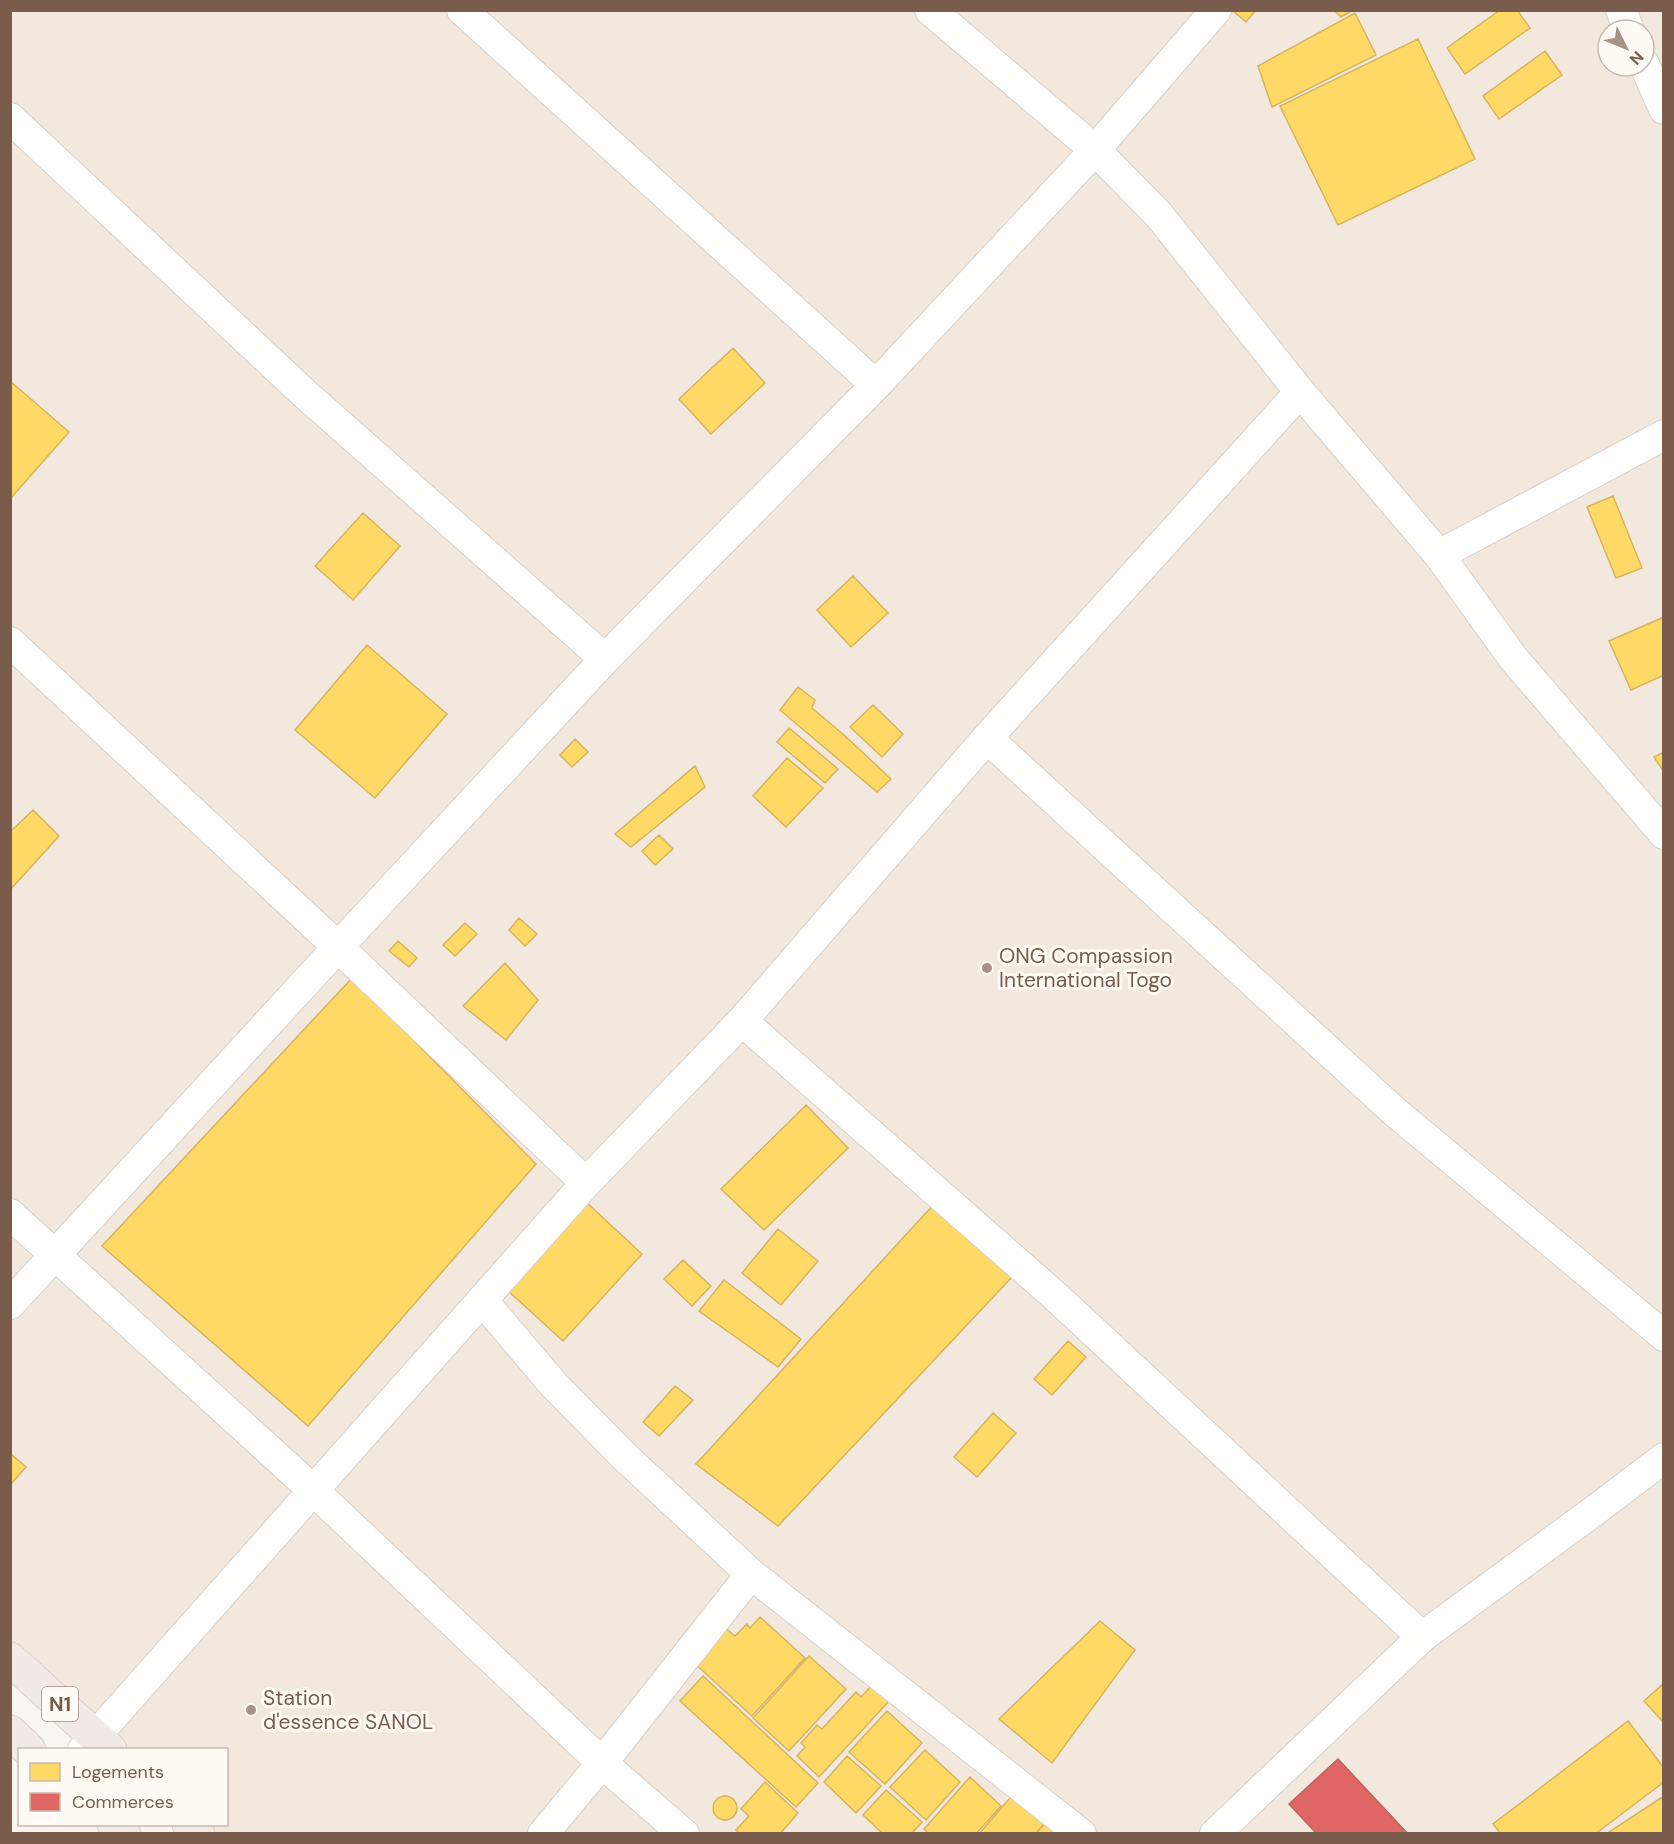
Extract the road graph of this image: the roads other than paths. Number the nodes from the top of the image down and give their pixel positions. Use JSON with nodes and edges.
{"nodes":[{"id":1,"x":462,"y":10,"type":"edge"},
{"id":2,"x":930,"y":10,"type":"edge"},
{"id":3,"x":1216,"y":10,"type":"edge"},
{"id":4,"x":1650,"y":78,"type":"edge"},
{"id":5,"x":1664,"y":109,"type":"edge"},
{"id":6,"x":10,"y":118,"type":"edge"},
{"id":7,"x":1095,"y":150,"type":"junction"},
{"id":8,"x":876,"y":385,"type":"junction"},
{"id":9,"x":1300,"y":392,"type":"junction"},
{"id":10,"x":1664,"y":435,"type":"edge"},
{"id":11,"x":1439,"y":555,"type":"junction"},
{"id":12,"x":10,"y":642,"type":"edge"},
{"id":13,"x":604,"y":659,"type":"junction"},
{"id":14,"x":987,"y":738,"type":"junction"},
{"id":15,"x":1664,"y":834,"type":"edge"},
{"id":16,"x":338,"y":947,"type":"junction"},
{"id":17,"x":742,"y":1021,"type":"junction"},
{"id":18,"x":586,"y":1184,"type":"junction"},
{"id":19,"x":10,"y":1214,"type":"edge"},
{"id":20,"x":56,"y":1254,"type":"junction"},
{"id":21,"x":482,"y":1300,"type":"junction"},
{"id":22,"x":10,"y":1304,"type":"edge"},
{"id":23,"x":1664,"y":1336,"type":"edge"},
{"id":24,"x":1664,"y":1458,"type":"edge"},
{"id":25,"x":313,"y":1490,"type":"junction"},
{"id":26,"x":752,"y":1574,"type":"junction"},
{"id":27,"x":1422,"y":1637,"type":"junction"},
{"id":28,"x":10,"y":1659,"type":"edge"},
{"id":29,"x":10,"y":1732,"type":"edge"},
{"id":30,"x":96,"y":1745,"type":"edge"},
{"id":31,"x":28,"y":1748,"type":"edge"},
{"id":32,"x":602,"y":1762,"type":"junction"},
{"id":33,"x":543,"y":1833,"type":"edge"},
{"id":34,"x":684,"y":1833,"type":"edge"},
{"id":35,"x":1081,"y":1833,"type":"edge"},
{"id":36,"x":1215,"y":1833,"type":"edge"}],
"edges":[{"from":1,"to":8,"type":"street"},
{"from":2,"to":7,"type":"street"},
{"from":3,"to":7,"type":"street"},
{"from":4,"to":5,"type":"street"},
{"from":6,"to":13,"type":"street"},
{"from":7,"to":8,"type":"street"},
{"from":7,"to":9,"type":"street"},
{"from":8,"to":13,"type":"street"},
{"from":9,"to":11,"type":"street"},
{"from":9,"to":14,"type":"street"},
{"from":10,"to":11,"type":"street"},
{"from":11,"to":15,"type":"street"},
{"from":12,"to":16,"type":"street"},
{"from":13,"to":16,"type":"street"},
{"from":14,"to":17,"type":"street"},
{"from":14,"to":23,"type":"street"},
{"from":16,"to":18,"type":"street"},
{"from":16,"to":20,"type":"street"},
{"from":17,"to":18,"type":"street"},
{"from":17,"to":27,"type":"street"},
{"from":18,"to":21,"type":"street"},
{"from":19,"to":20,"type":"street"},
{"from":20,"to":22,"type":"street"},
{"from":20,"to":25,"type":"street"},
{"from":21,"to":25,"type":"street"},
{"from":21,"to":26,"type":"street"},
{"from":24,"to":27,"type":"street"},
{"from":25,"to":30,"type":"street"},
{"from":25,"to":32,"type":"street"},
{"from":26,"to":32,"type":"street"},
{"from":26,"to":35,"type":"street"},
{"from":27,"to":36,"type":"street"},
{"from":28,"to":30,"type":"highway","number":"N1"},
{"from":29,"to":31,"type":"highway","number":"N1"},
{"from":32,"to":33,"type":"street"},
{"from":32,"to":34,"type":"street"}]}
